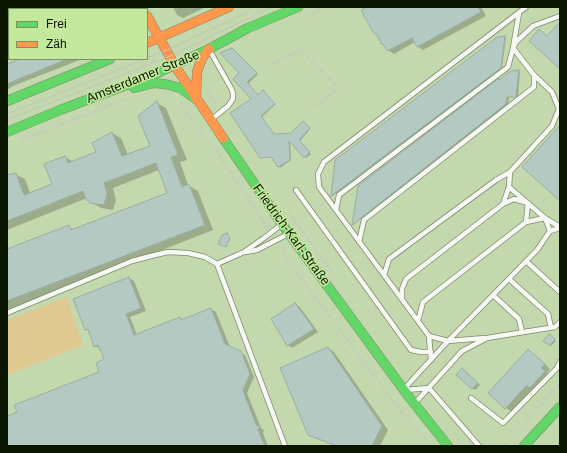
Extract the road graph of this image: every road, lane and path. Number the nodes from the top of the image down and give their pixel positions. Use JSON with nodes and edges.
{"nodes":[{"id":1,"x":229,"y":7,"type":"edge"},
{"id":2,"x":298,"y":7,"type":"edge"},
{"id":3,"x":526,"y":7,"type":"edge"},
{"id":4,"x":518,"y":13,"type":"junction"},
{"id":5,"x":560,"y":16,"type":"edge"},
{"id":6,"x":148,"y":18,"type":"edge"},
{"id":7,"x":160,"y":38,"type":"junction"},
{"id":8,"x":148,"y":43,"type":"edge"},
{"id":9,"x":512,"y":48,"type":"junction"},
{"id":10,"x":209,"y":49,"type":"junction"},
{"id":11,"x":108,"y":60,"type":"edge"},
{"id":12,"x":272,"y":64,"type":"dead end"},
{"id":13,"x":175,"y":66,"type":"junction"},
{"id":14,"x":534,"y":75,"type":"junction"},
{"id":15,"x":205,"y":84,"type":"dead end"},
{"id":16,"x":104,"y":94,"type":"junction"},
{"id":17,"x":134,"y":96,"type":"dead end"},
{"id":18,"x":196,"y":99,"type":"junction"},
{"id":19,"x":179,"y":100,"type":"dead end"},
{"id":20,"x":9,"y":102,"type":"edge"},
{"id":21,"x":312,"y":108,"type":"dead end"},
{"id":22,"x":559,"y":109,"type":"edge"},
{"id":23,"x":220,"y":113,"type":"junction"},
{"id":24,"x":210,"y":121,"type":"junction"},
{"id":25,"x":7,"y":132,"type":"edge"},
{"id":26,"x":20,"y":140,"type":"dead end"},
{"id":27,"x":510,"y":172,"type":"junction"},
{"id":28,"x":509,"y":187,"type":"junction"},
{"id":29,"x":296,"y":190,"type":"dead end"},
{"id":30,"x":528,"y":203,"type":"junction"},
{"id":31,"x":503,"y":204,"type":"junction"},
{"id":32,"x":336,"y":210,"type":"junction"},
{"id":33,"x":288,"y":212,"type":"dead end"},
{"id":34,"x":545,"y":218,"type":"junction"},
{"id":35,"x":526,"y":222,"type":"junction"},
{"id":36,"x":282,"y":224,"type":"junction"},
{"id":37,"x":560,"y":228,"type":"edge"},
{"id":38,"x":550,"y":231,"type":"junction"},
{"id":39,"x":271,"y":232,"type":"junction"},
{"id":40,"x":289,"y":234,"type":"junction"},
{"id":41,"x":277,"y":240,"type":"junction"},
{"id":42,"x":359,"y":242,"type":"junction"},
{"id":43,"x":244,"y":252,"type":"junction"},
{"id":44,"x":526,"y":261,"type":"junction"},
{"id":45,"x":217,"y":264,"type":"junction"},
{"id":46,"x":384,"y":275,"type":"junction"},
{"id":47,"x":335,"y":276,"type":"dead end"},
{"id":48,"x":509,"y":279,"type":"junction"},
{"id":49,"x":560,"y":292,"type":"edge"},
{"id":50,"x":493,"y":295,"type":"junction"},
{"id":51,"x":402,"y":300,"type":"junction"},
{"id":52,"x":7,"y":313,"type":"edge"},
{"id":53,"x":418,"y":321,"type":"junction"},
{"id":54,"x":560,"y":322,"type":"edge"},
{"id":55,"x":555,"y":327,"type":"edge"},
{"id":56,"x":522,"y":332,"type":"junction"},
{"id":57,"x":429,"y":336,"type":"junction"},
{"id":58,"x":487,"y":338,"type":"junction"},
{"id":59,"x":448,"y":341,"type":"junction"},
{"id":60,"x":431,"y":352,"type":"junction"},
{"id":61,"x":431,"y":360,"type":"junction"},
{"id":62,"x":560,"y":362,"type":"edge"},
{"id":63,"x":560,"y":383,"type":"edge"},
{"id":64,"x":429,"y":388,"type":"junction"},
{"id":65,"x":403,"y":390,"type":"junction"},
{"id":66,"x":471,"y":398,"type":"dead end"},
{"id":67,"x":414,"y":404,"type":"junction"},
{"id":68,"x":560,"y":407,"type":"edge"},
{"id":69,"x":455,"y":435,"type":"dead end"},
{"id":70,"x":285,"y":446,"type":"edge"},
{"id":71,"x":431,"y":446,"type":"edge"},
{"id":72,"x":448,"y":446,"type":"edge"},
{"id":73,"x":464,"y":446,"type":"edge"},
{"id":74,"x":479,"y":446,"type":"edge"},
{"id":75,"x":505,"y":446,"type":"edge"},
{"id":76,"x":524,"y":446,"type":"edge"}],
"edges":[{"from":1,"to":7,"type":"main road"},
{"from":2,"to":10,"type":"main road","name":"Amsterdamer Straße"},
{"from":3,"to":4,"type":"lane"},
{"from":4,"to":9,"type":"lane"},
{"from":4,"to":32,"type":"lane"},
{"from":5,"to":9,"type":"lane"},
{"from":6,"to":7,"type":"main road","name":"Friedrich-Karl-Straße"},
{"from":7,"to":8,"type":"main road"},
{"from":7,"to":13,"type":"main road","name":"Friedrich-Karl-Straße"},
{"from":9,"to":14,"type":"lane"},
{"from":9,"to":32,"type":"lane"},
{"from":10,"to":13,"type":"main road","name":"Amsterdamer Straße"},
{"from":10,"to":18,"type":"main road"},
{"from":10,"to":23,"type":"lane"},
{"from":11,"to":20,"type":"main road"},
{"from":12,"to":21,"type":"path"},
{"from":13,"to":16,"type":"main road","name":"Amsterdamer Straße"},
{"from":13,"to":18,"type":"main road","name":"Friedrich-Karl-Straße"},
{"from":14,"to":22,"type":"lane"},
{"from":14,"to":42,"type":"lane"},
{"from":15,"to":23,"type":"path"},
{"from":16,"to":18,"type":"main road"},
{"from":16,"to":25,"type":"main road","name":"Amsterdamer Straße"},
{"from":17,"to":26,"type":"path"},
{"from":18,"to":24,"type":"main road","name":"Friedrich-Karl-Straße"},
{"from":19,"to":39,"type":"path"},
{"from":22,"to":27,"type":"lane"},
{"from":23,"to":24,"type":"lane"},
{"from":24,"to":36,"type":"main road","name":"Friedrich-Karl-Straße"},
{"from":27,"to":28,"type":"lane"},
{"from":27,"to":46,"type":"lane"},
{"from":28,"to":30,"type":"lane"},
{"from":28,"to":31,"type":"lane"},
{"from":29,"to":60,"type":"lane"},
{"from":30,"to":31,"type":"lane"},
{"from":30,"to":34,"type":"lane"},
{"from":30,"to":35,"type":"lane"},
{"from":31,"to":51,"type":"lane"},
{"from":32,"to":42,"type":"lane"},
{"from":33,"to":47,"type":"path"},
{"from":34,"to":35,"type":"lane"},
{"from":34,"to":37,"type":"lane"},
{"from":34,"to":38,"type":"lane"},
{"from":35,"to":53,"type":"lane"},
{"from":36,"to":39,"type":"lane"},
{"from":36,"to":40,"type":"main road","name":"Friedrich-Karl-Straße"},
{"from":37,"to":38,"type":"lane"},
{"from":38,"to":44,"type":"lane"},
{"from":39,"to":43,"type":"lane"},
{"from":40,"to":41,"type":"lane"},
{"from":40,"to":65,"type":"main road","name":"Friedrich-Karl-Straße"},
{"from":41,"to":43,"type":"lane"},
{"from":41,"to":71,"type":"path"},
{"from":42,"to":46,"type":"lane"},
{"from":43,"to":45,"type":"lane"},
{"from":44,"to":48,"type":"lane"},
{"from":44,"to":49,"type":"lane"},
{"from":45,"to":52,"type":"lane"},
{"from":45,"to":70,"type":"lane"},
{"from":46,"to":51,"type":"lane"},
{"from":48,"to":50,"type":"lane"},
{"from":48,"to":55,"type":"lane"},
{"from":50,"to":56,"type":"lane"},
{"from":50,"to":59,"type":"lane"},
{"from":51,"to":53,"type":"lane"},
{"from":53,"to":57,"type":"lane"},
{"from":54,"to":55,"type":"lane"},
{"from":55,"to":56,"type":"lane"},
{"from":56,"to":58,"type":"lane"},
{"from":57,"to":59,"type":"lane"},
{"from":57,"to":60,"type":"lane"},
{"from":58,"to":59,"type":"lane"},
{"from":58,"to":64,"type":"lane"},
{"from":59,"to":61,"type":"lane"},
{"from":60,"to":61,"type":"lane"},
{"from":61,"to":65,"type":"lane"},
{"from":62,"to":66,"type":"lane"},
{"from":63,"to":75,"type":"path"},
{"from":64,"to":65,"type":"lane"},
{"from":64,"to":67,"type":"lane"},
{"from":64,"to":74,"type":"lane"},
{"from":65,"to":67,"type":"main road","name":"Friedrich-Karl-Straße"},
{"from":67,"to":72,"type":"main road","name":"Friedrich-Karl-Straße"},
{"from":68,"to":76,"type":"main road"},
{"from":69,"to":73,"type":"path"}]}
